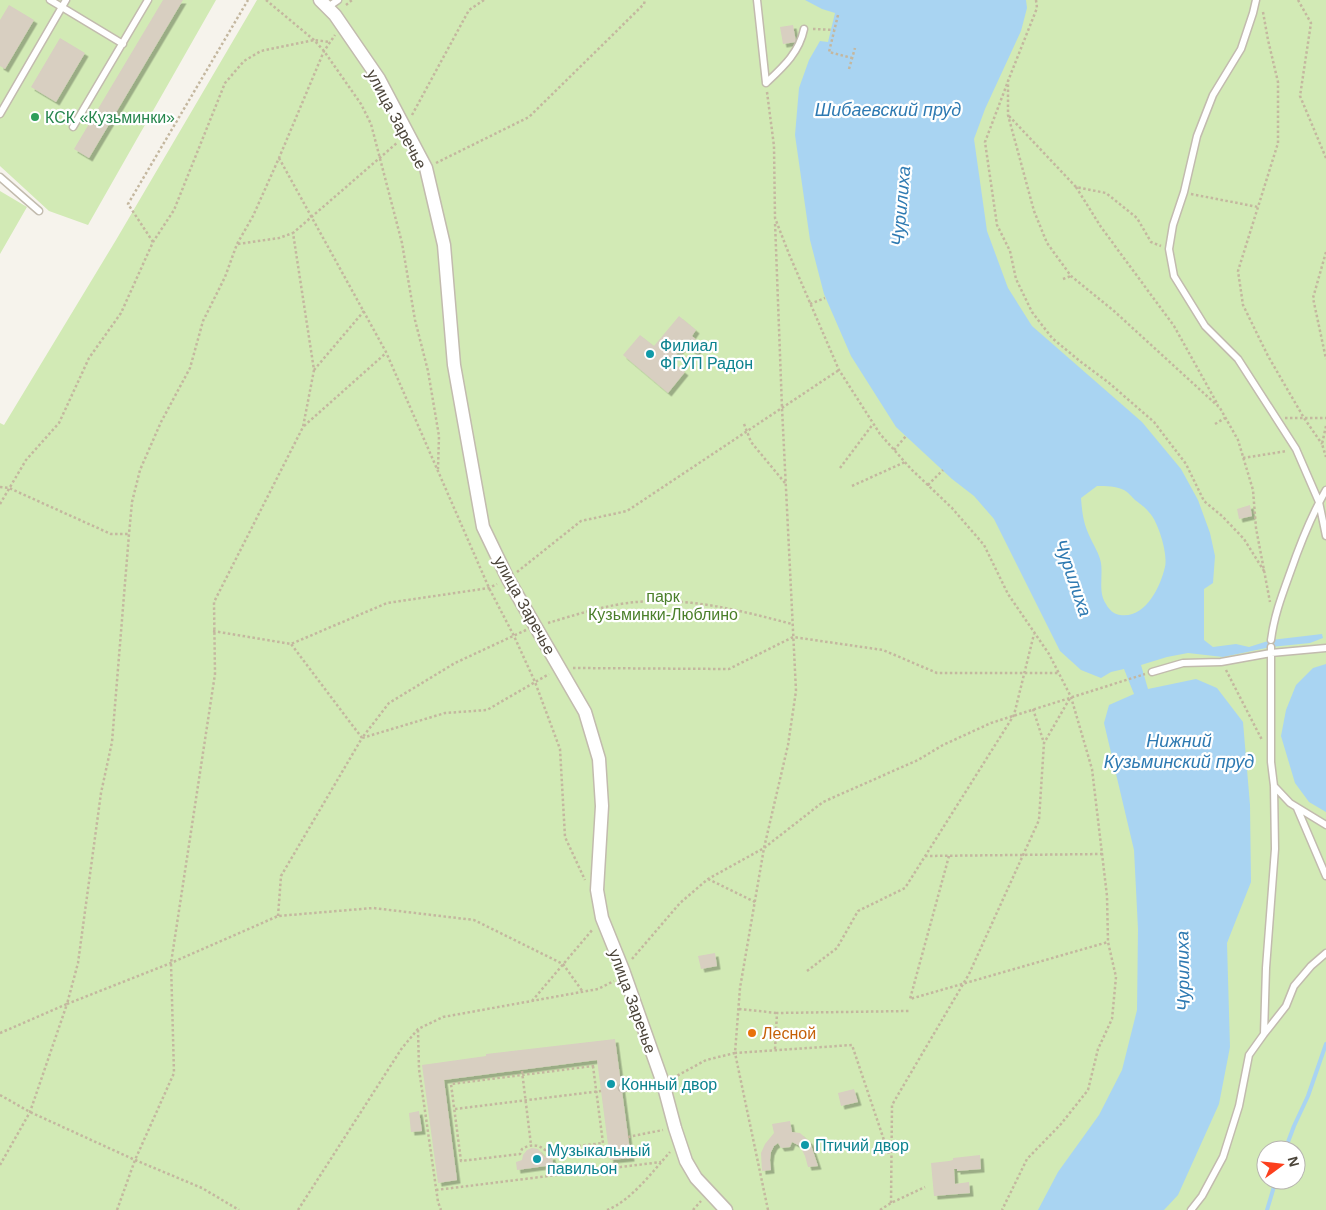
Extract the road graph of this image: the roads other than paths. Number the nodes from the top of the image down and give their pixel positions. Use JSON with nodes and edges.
{"nodes":[{"id":1,"x":50,"y":0,"type":"edge"},
{"id":2,"x":66,"y":0,"type":"edge"},
{"id":3,"x":148,"y":0,"type":"edge"},
{"id":4,"x":757,"y":0,"type":"edge"},
{"id":5,"x":1256,"y":0,"type":"edge"},
{"id":6,"x":329,"y":2,"type":"edge"},
{"id":7,"x":62,"y":7,"type":"junction"},
{"id":8,"x":804,"y":29,"type":"road end"},
{"id":9,"x":122,"y":44,"type":"junction"},
{"id":10,"x":0,"y":114,"type":"edge"},
{"id":11,"x":72,"y":127,"type":"dead end"},
{"id":12,"x":0,"y":178,"type":"edge"},
{"id":13,"x":39,"y":211,"type":"dead end"},
{"id":14,"x":1326,"y":490,"type":"edge"},
{"id":15,"x":1319,"y":502,"type":"junction"},
{"id":16,"x":1326,"y":536,"type":"edge"},
{"id":17,"x":1271,"y":646,"type":"junction"},
{"id":18,"x":1326,"y":648,"type":"edge"},
{"id":19,"x":1148,"y":673,"type":"road end"},
{"id":20,"x":1274,"y":786,"type":"junction"},
{"id":21,"x":1297,"y":808,"type":"junction"},
{"id":22,"x":1326,"y":825,"type":"edge"},
{"id":23,"x":1326,"y":876,"type":"edge"},
{"id":24,"x":1326,"y":953,"type":"edge"},
{"id":25,"x":1264,"y":1034,"type":"junction"},
{"id":26,"x":663,"y":1083,"type":"junction"},
{"id":27,"x":622,"y":1088,"type":"dead end"},
{"id":28,"x":726,"y":1210,"type":"edge"},
{"id":29,"x":1192,"y":1210,"type":"edge"}],
"edges":[{"from":1,"to":7,"type":"lane"},
{"from":2,"to":7,"type":"lane"},
{"from":3,"to":9,"type":"lane"},
{"from":4,"to":8,"type":"lane"},
{"from":5,"to":15,"type":"lane"},
{"from":6,"to":26,"type":"street","name":"улица Заречье"},
{"from":7,"to":9,"type":"lane"},
{"from":7,"to":10,"type":"lane"},
{"from":9,"to":11,"type":"lane"},
{"from":12,"to":13,"type":"lane"},
{"from":14,"to":15,"type":"lane"},
{"from":15,"to":16,"type":"lane"},
{"from":15,"to":17,"type":"lane"},
{"from":17,"to":18,"type":"lane"},
{"from":17,"to":19,"type":"lane"},
{"from":17,"to":20,"type":"lane"},
{"from":20,"to":21,"type":"lane"},
{"from":20,"to":25,"type":"lane"},
{"from":21,"to":22,"type":"lane"},
{"from":21,"to":23,"type":"lane"},
{"from":24,"to":25,"type":"lane"},
{"from":25,"to":29,"type":"lane"},
{"from":26,"to":27,"type":"lane"},
{"from":26,"to":28,"type":"street","name":"улица Заречье"}]}
